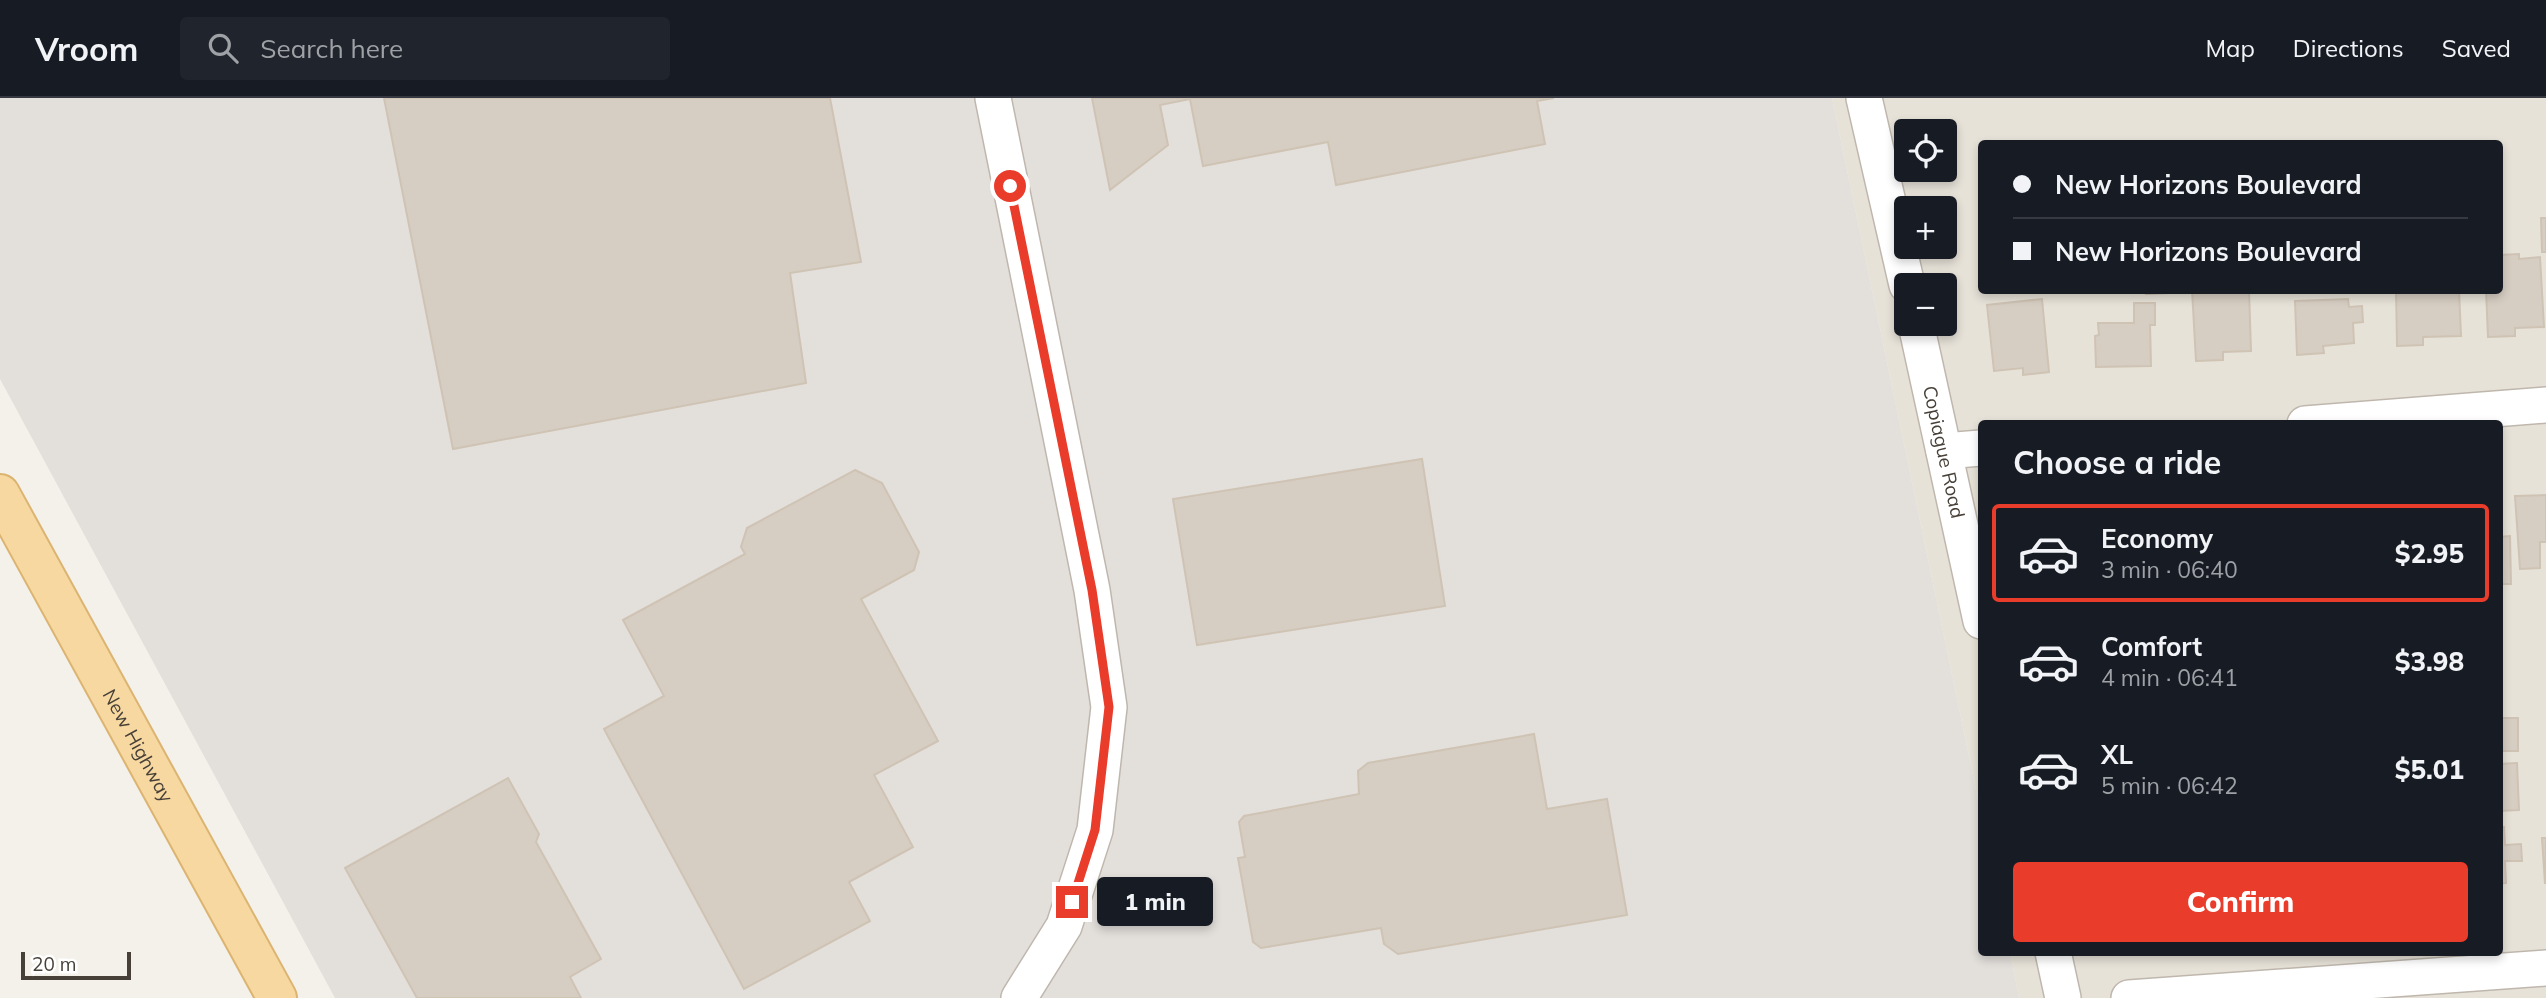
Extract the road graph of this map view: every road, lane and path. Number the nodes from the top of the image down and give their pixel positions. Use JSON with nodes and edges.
{"nodes":[{"id":1,"x":993,"y":98,"type":"edge"},
{"id":2,"x":1864,"y":98,"type":"edge"},
{"id":3,"x":1904,"y":273,"type":"edge"},
{"id":4,"x":1919,"y":336,"type":"edge"},
{"id":5,"x":2546,"y":405,"type":"edge"},
{"id":6,"x":2356,"y":420,"type":"edge"},
{"id":7,"x":1978,"y":448,"type":"edge"},
{"id":8,"x":1944,"y":451,"type":"junction"},
{"id":9,"x":0,"y":494,"type":"edge"},
{"id":10,"x":1978,"y":607,"type":"edge"},
{"id":11,"x":2054,"y":956,"type":"edge"},
{"id":12,"x":2546,"y":968,"type":"edge"},
{"id":13,"x":277,"y":998,"type":"edge"},
{"id":14,"x":1019,"y":998,"type":"edge"},
{"id":15,"x":2063,"y":998,"type":"edge"},
{"id":16,"x":2129,"y":998,"type":"edge"}],
"edges":[{"from":1,"to":14,"type":"street"},
{"from":2,"to":3,"type":"street"},
{"from":4,"to":8,"type":"street","name":"Copiague Road"},
{"from":5,"to":6,"type":"street"},
{"from":7,"to":8,"type":"street"},
{"from":8,"to":10,"type":"street","name":"Copiague Road"},
{"from":9,"to":13,"type":"main road","name":"New Highway"},
{"from":11,"to":15,"type":"street"},
{"from":12,"to":16,"type":"street"}]}
